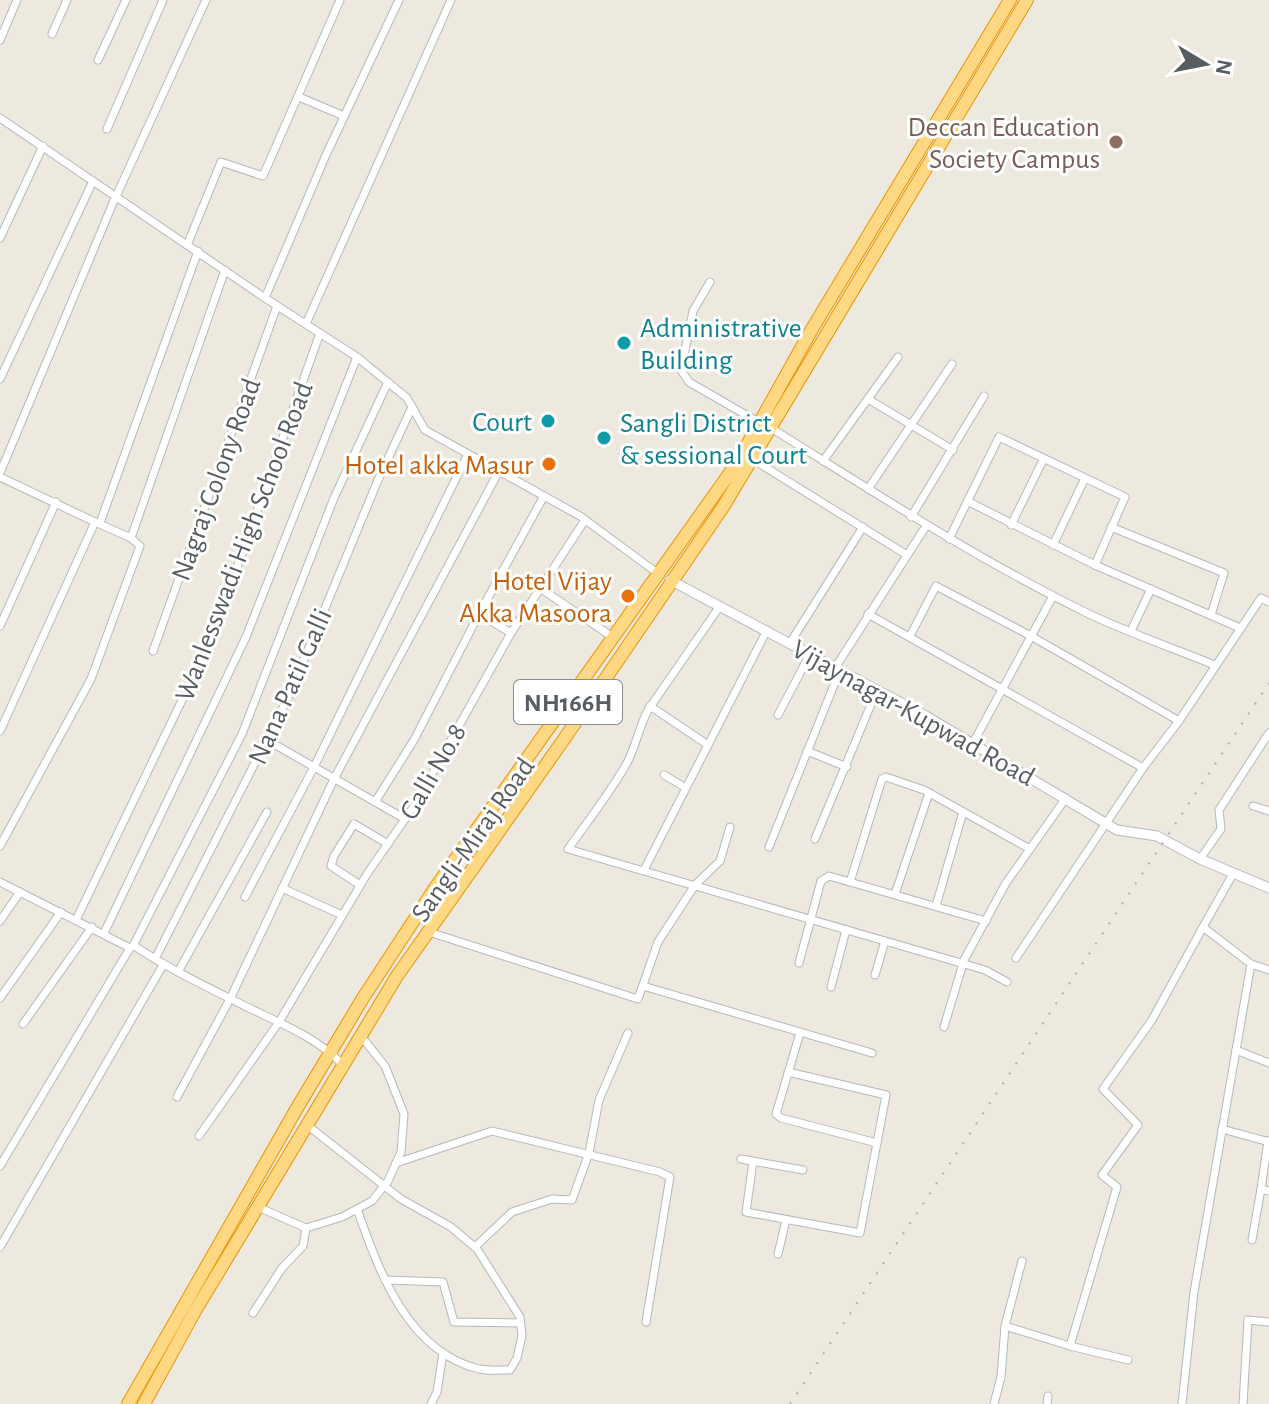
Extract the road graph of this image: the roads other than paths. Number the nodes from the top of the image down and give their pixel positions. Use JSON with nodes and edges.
{"nodes":[{"id":1,"x":17,"y":0,"type":"edge"},
{"id":2,"x":67,"y":0,"type":"edge"},
{"id":3,"x":126,"y":0,"type":"edge"},
{"id":4,"x":163,"y":0,"type":"edge"},
{"id":5,"x":206,"y":0,"type":"edge"},
{"id":6,"x":340,"y":0,"type":"edge"},
{"id":7,"x":399,"y":0,"type":"edge"},
{"id":8,"x":451,"y":0,"type":"edge"},
{"id":9,"x":1010,"y":0,"type":"edge"},
{"id":10,"x":1027,"y":0,"type":"edge"},
{"id":11,"x":52,"y":34,"type":"dead end"},
{"id":12,"x":0,"y":40,"type":"edge"},
{"id":13,"x":98,"y":60,"type":"dead end"},
{"id":14,"x":299,"y":97,"type":"junction"},
{"id":15,"x":344,"y":116,"type":"junction"},
{"id":16,"x":0,"y":118,"type":"edge"},
{"id":17,"x":107,"y":129,"type":"dead end"},
{"id":18,"x":43,"y":146,"type":"junction"},
{"id":19,"x":93,"y":181,"type":"junction"},
{"id":20,"x":116,"y":197,"type":"junction"},
{"id":21,"x":0,"y":238,"type":"edge"},
{"id":22,"x":188,"y":243,"type":"junction"},
{"id":23,"x":198,"y":251,"type":"junction"},
{"id":24,"x":225,"y":270,"type":"junction"},
{"id":25,"x":710,"y":282,"type":"dead end"},
{"id":26,"x":265,"y":298,"type":"junction"},
{"id":27,"x":277,"y":306,"type":"junction"},
{"id":28,"x":306,"y":324,"type":"junction"},
{"id":29,"x":320,"y":333,"type":"junction"},
{"id":30,"x":357,"y":357,"type":"junction"},
{"id":31,"x":898,"y":357,"type":"dead end"},
{"id":32,"x":952,"y":364,"type":"dead end"},
{"id":33,"x":0,"y":379,"type":"edge"},
{"id":34,"x":388,"y":382,"type":"junction"},
{"id":35,"x":984,"y":396,"type":"dead end"},
{"id":36,"x":868,"y":399,"type":"junction"},
{"id":37,"x":412,"y":407,"type":"junction"},
{"id":38,"x":912,"y":424,"type":"junction"},
{"id":39,"x":766,"y":426,"type":"junction"},
{"id":40,"x":953,"y":450,"type":"junction"},
{"id":41,"x":468,"y":454,"type":"junction"},
{"id":42,"x":752,"y":459,"type":"junction"},
{"id":43,"x":1043,"y":460,"type":"junction"},
{"id":44,"x":823,"y":461,"type":"junction"},
{"id":45,"x":499,"y":471,"type":"junction"},
{"id":46,"x":0,"y":475,"type":"edge"},
{"id":47,"x":1085,"y":478,"type":"junction"},
{"id":48,"x":868,"y":489,"type":"junction"},
{"id":49,"x":544,"y":496,"type":"junction"},
{"id":50,"x":967,"y":501,"type":"junction"},
{"id":51,"x":56,"y":502,"type":"junction"},
{"id":52,"x":911,"y":517,"type":"junction"},
{"id":53,"x":585,"y":520,"type":"junction"},
{"id":54,"x":97,"y":522,"type":"junction"},
{"id":55,"x":1011,"y":525,"type":"junction"},
{"id":56,"x":926,"y":526,"type":"junction"},
{"id":57,"x":863,"y":527,"type":"junction"},
{"id":58,"x":1111,"y":527,"type":"junction"},
{"id":59,"x":131,"y":538,"type":"junction"},
{"id":60,"x":949,"y":539,"type":"junction"},
{"id":61,"x":1053,"y":545,"type":"junction"},
{"id":62,"x":907,"y":555,"type":"junction"},
{"id":63,"x":1095,"y":565,"type":"junction"},
{"id":64,"x":660,"y":575,"type":"junction"},
{"id":65,"x":672,"y":581,"type":"junction"},
{"id":66,"x":540,"y":588,"type":"junction"},
{"id":67,"x":1151,"y":589,"type":"junction"},
{"id":68,"x":1053,"y":596,"type":"junction"},
{"id":69,"x":1269,"y":602,"type":"edge"},
{"id":70,"x":720,"y":606,"type":"junction"},
{"id":71,"x":479,"y":614,"type":"junction"},
{"id":72,"x":868,"y":614,"type":"junction"},
{"id":73,"x":1211,"y":615,"type":"junction"},
{"id":74,"x":0,"y":626,"type":"edge"},
{"id":75,"x":1240,"y":628,"type":"junction"},
{"id":76,"x":767,"y":630,"type":"junction"},
{"id":77,"x":1131,"y":631,"type":"junction"},
{"id":78,"x":511,"y":633,"type":"junction"},
{"id":79,"x":910,"y":636,"type":"junction"},
{"id":80,"x":1031,"y":636,"type":"junction"},
{"id":81,"x":614,"y":638,"type":"junction"},
{"id":82,"x":790,"y":643,"type":"junction"},
{"id":83,"x":153,"y":651,"type":"dead end"},
{"id":84,"x":810,"y":654,"type":"junction"},
{"id":85,"x":1214,"y":665,"type":"junction"},
{"id":86,"x":838,"y":669,"type":"junction"},
{"id":87,"x":1002,"y":689,"type":"junction"},
{"id":88,"x":877,"y":690,"type":"junction"},
{"id":89,"x":650,"y":706,"type":"junction"},
{"id":90,"x":778,"y":715,"type":"dead end"},
{"id":91,"x":1179,"y":721,"type":"junction"},
{"id":92,"x":0,"y":731,"type":"edge"},
{"id":93,"x":1269,"y":733,"type":"edge"},
{"id":94,"x":267,"y":740,"type":"junction"},
{"id":95,"x":973,"y":743,"type":"junction"},
{"id":96,"x":708,"y":745,"type":"junction"},
{"id":97,"x":807,"y":751,"type":"junction"},
{"id":98,"x":314,"y":767,"type":"junction"},
{"id":99,"x":847,"y":767,"type":"junction"},
{"id":100,"x":1143,"y":768,"type":"junction"},
{"id":101,"x":664,"y":775,"type":"dead end"},
{"id":102,"x":334,"y":779,"type":"junction"},
{"id":103,"x":686,"y":788,"type":"junction"},
{"id":104,"x":929,"y":793,"type":"junction"},
{"id":105,"x":1066,"y":798,"type":"junction"},
{"id":106,"x":375,"y":802,"type":"junction"},
{"id":107,"x":1253,"y":806,"type":"dead end"},
{"id":108,"x":1269,"y":811,"type":"edge"},
{"id":109,"x":267,"y":812,"type":"dead end"},
{"id":110,"x":963,"y":812,"type":"junction"},
{"id":111,"x":405,"y":819,"type":"junction"},
{"id":112,"x":1107,"y":822,"type":"junction"},
{"id":113,"x":730,"y":827,"type":"dead end"},
{"id":114,"x":815,"y":839,"type":"dead end"},
{"id":115,"x":388,"y":844,"type":"junction"},
{"id":116,"x":0,"y":846,"type":"edge"},
{"id":117,"x":769,"y":847,"type":"dead end"},
{"id":118,"x":1030,"y":849,"type":"junction"},
{"id":119,"x":1200,"y":859,"type":"junction"},
{"id":120,"x":644,"y":870,"type":"junction"},
{"id":121,"x":1234,"y":872,"type":"junction"},
{"id":122,"x":850,"y":882,"type":"junction"},
{"id":123,"x":0,"y":883,"type":"edge"},
{"id":124,"x":360,"y":885,"type":"junction"},
{"id":125,"x":695,"y":885,"type":"junction"},
{"id":126,"x":282,"y":888,"type":"junction"},
{"id":127,"x":1269,"y":888,"type":"edge"},
{"id":128,"x":20,"y":892,"type":"junction"},
{"id":129,"x":895,"y":894,"type":"junction"},
{"id":130,"x":245,"y":897,"type":"dead end"},
{"id":131,"x":936,"y":906,"type":"junction"},
{"id":132,"x":61,"y":912,"type":"junction"},
{"id":133,"x":342,"y":915,"type":"junction"},
{"id":134,"x":810,"y":919,"type":"junction"},
{"id":135,"x":76,"y":920,"type":"junction"},
{"id":136,"x":0,"y":921,"type":"edge"},
{"id":137,"x":986,"y":921,"type":"junction"},
{"id":138,"x":92,"y":927,"type":"junction"},
{"id":139,"x":1203,"y":927,"type":"junction"},
{"id":140,"x":846,"y":930,"type":"junction"},
{"id":141,"x":426,"y":931,"type":"junction"},
{"id":142,"x":104,"y":933,"type":"junction"},
{"id":143,"x":885,"y":941,"type":"junction"},
{"id":144,"x":132,"y":947,"type":"junction"},
{"id":145,"x":1016,"y":958,"type":"dead end"},
{"id":146,"x":155,"y":959,"type":"junction"},
{"id":147,"x":799,"y":963,"type":"dead end"},
{"id":148,"x":963,"y":964,"type":"junction"},
{"id":149,"x":1251,"y":964,"type":"junction"},
{"id":150,"x":163,"y":965,"type":"junction"},
{"id":151,"x":1269,"y":970,"type":"edge"},
{"id":152,"x":178,"y":972,"type":"junction"},
{"id":153,"x":875,"y":975,"type":"dead end"},
{"id":154,"x":1007,"y":982,"type":"dead end"},
{"id":155,"x":643,"y":986,"type":"junction"},
{"id":156,"x":831,"y":987,"type":"dead end"},
{"id":157,"x":0,"y":998,"type":"edge"},
{"id":158,"x":230,"y":999,"type":"junction"},
{"id":159,"x":279,"y":1022,"type":"junction"},
{"id":160,"x":23,"y":1024,"type":"dead end"},
{"id":161,"x":944,"y":1027,"type":"dead end"},
{"id":162,"x":628,"y":1033,"type":"dead end"},
{"id":163,"x":800,"y":1033,"type":"junction"},
{"id":164,"x":361,"y":1036,"type":"junction"},
{"id":165,"x":1236,"y":1050,"type":"junction"},
{"id":166,"x":331,"y":1052,"type":"junction"},
{"id":167,"x":872,"y":1053,"type":"dead end"},
{"id":168,"x":1269,"y":1063,"type":"edge"},
{"id":169,"x":343,"y":1065,"type":"junction"},
{"id":170,"x":788,"y":1072,"type":"junction"},
{"id":171,"x":177,"y":1097,"type":"dead end"},
{"id":172,"x":307,"y":1125,"type":"junction"},
{"id":173,"x":1222,"y":1129,"type":"junction"},
{"id":174,"x":199,"y":1136,"type":"dead end"},
{"id":175,"x":1269,"y":1142,"type":"edge"},
{"id":176,"x":877,"y":1143,"type":"junction"},
{"id":177,"x":589,"y":1153,"type":"junction"},
{"id":178,"x":741,"y":1159,"type":"dead end"},
{"id":179,"x":753,"y":1162,"type":"junction"},
{"id":180,"x":396,"y":1163,"type":"junction"},
{"id":181,"x":0,"y":1166,"type":"edge"},
{"id":182,"x":803,"y":1170,"type":"dead end"},
{"id":183,"x":384,"y":1186,"type":"junction"},
{"id":184,"x":1265,"y":1190,"type":"edge"},
{"id":185,"x":258,"y":1207,"type":"junction"},
{"id":186,"x":357,"y":1209,"type":"junction"},
{"id":187,"x":786,"y":1220,"type":"junction"},
{"id":188,"x":306,"y":1228,"type":"junction"},
{"id":189,"x":1252,"y":1240,"type":"dead end"},
{"id":190,"x":0,"y":1247,"type":"edge"},
{"id":191,"x":475,"y":1247,"type":"junction"},
{"id":192,"x":778,"y":1254,"type":"dead end"},
{"id":193,"x":1022,"y":1261,"type":"dead end"},
{"id":194,"x":385,"y":1280,"type":"junction"},
{"id":195,"x":253,"y":1313,"type":"dead end"},
{"id":196,"x":646,"y":1322,"type":"dead end"},
{"id":197,"x":1269,"y":1322,"type":"edge"},
{"id":198,"x":520,"y":1323,"type":"junction"},
{"id":199,"x":1005,"y":1326,"type":"junction"},
{"id":200,"x":1070,"y":1346,"type":"junction"},
{"id":201,"x":443,"y":1353,"type":"junction"},
{"id":202,"x":1128,"y":1360,"type":"dead end"},
{"id":203,"x":149,"y":1402,"type":"edge"},
{"id":204,"x":128,"y":1404,"type":"edge"},
{"id":205,"x":431,"y":1404,"type":"edge"},
{"id":206,"x":994,"y":1404,"type":"edge"},
{"id":207,"x":1182,"y":1404,"type":"edge"},
{"id":208,"x":1243,"y":1404,"type":"edge"}],
"edges":[{"from":1,"to":12,"type":"street"},
{"from":2,"to":11,"type":"street"},
{"from":3,"to":13,"type":"street"},
{"from":4,"to":17,"type":"street"},
{"from":5,"to":20,"type":"street"},
{"from":6,"to":14,"type":"street"},
{"from":7,"to":15,"type":"street"},
{"from":8,"to":28,"type":"street"},
{"from":9,"to":39,"type":"highway","name":"Sangli-Miraj Road","number":"NH166H"},
{"from":10,"to":39,"type":"highway","name":"Sangli-Miraj Road"},
{"from":14,"to":15,"type":"street"},
{"from":14,"to":22,"type":"street"},
{"from":15,"to":26,"type":"street"},
{"from":16,"to":18,"type":"street"},
{"from":18,"to":19,"type":"street"},
{"from":18,"to":21,"type":"street"},
{"from":19,"to":20,"type":"street"},
{"from":19,"to":33,"type":"street"},
{"from":20,"to":22,"type":"street"},
{"from":20,"to":46,"type":"street"},
{"from":22,"to":23,"type":"street"},
{"from":23,"to":24,"type":"street"},
{"from":23,"to":54,"type":"street"},
{"from":24,"to":26,"type":"street"},
{"from":24,"to":59,"type":"street"},
{"from":25,"to":39,"type":"street"},
{"from":26,"to":27,"type":"street"},
{"from":27,"to":28,"type":"street"},
{"from":27,"to":83,"type":"street","name":"Nagraj Colony Road"},
{"from":28,"to":29,"type":"street"},
{"from":29,"to":30,"type":"street"},
{"from":29,"to":135,"type":"street","name":"Wanlesswadi High School Road"},
{"from":30,"to":34,"type":"street"},
{"from":30,"to":142,"type":"street"},
{"from":31,"to":36,"type":"street"},
{"from":32,"to":38,"type":"street"},
{"from":34,"to":37,"type":"street"},
{"from":34,"to":144,"type":"street"},
{"from":35,"to":40,"type":"street"},
{"from":36,"to":38,"type":"street"},
{"from":36,"to":44,"type":"street"},
{"from":37,"to":41,"type":"street"},
{"from":37,"to":94,"type":"street","name":"Nana Patil Galli"},
{"from":38,"to":40,"type":"street"},
{"from":38,"to":48,"type":"street"},
{"from":39,"to":42,"type":"highway","name":"Sangli-Miraj Road"},
{"from":39,"to":44,"type":"street"},
{"from":39,"to":64,"type":"highway","name":"Sangli-Miraj Road","number":"NH166H"},
{"from":40,"to":52,"type":"street"},
{"from":41,"to":45,"type":"street"},
{"from":41,"to":98,"type":"street"},
{"from":42,"to":57,"type":"street"},
{"from":42,"to":65,"type":"highway","name":"Sangli-Miraj Road"},
{"from":43,"to":47,"type":"street"},
{"from":43,"to":50,"type":"street"},
{"from":43,"to":55,"type":"street"},
{"from":44,"to":48,"type":"street"},
{"from":45,"to":49,"type":"street"},
{"from":45,"to":102,"type":"street"},
{"from":46,"to":51,"type":"street"},
{"from":47,"to":58,"type":"street"},
{"from":47,"to":61,"type":"street"},
{"from":48,"to":52,"type":"street"},
{"from":49,"to":53,"type":"street"},
{"from":49,"to":71,"type":"street"},
{"from":50,"to":55,"type":"street"},
{"from":50,"to":60,"type":"street"},
{"from":51,"to":54,"type":"street"},
{"from":51,"to":74,"type":"street"},
{"from":52,"to":56,"type":"street"},
{"from":53,"to":64,"type":"street"},
{"from":53,"to":66,"type":"street","name":"Galli No.8"},
{"from":54,"to":59,"type":"street"},
{"from":54,"to":92,"type":"street"},
{"from":55,"to":61,"type":"street"},
{"from":56,"to":60,"type":"street"},
{"from":56,"to":62,"type":"street"},
{"from":57,"to":62,"type":"street"},
{"from":57,"to":82,"type":"street"},
{"from":58,"to":63,"type":"street"},
{"from":58,"to":73,"type":"street"},
{"from":59,"to":116,"type":"street"},
{"from":60,"to":68,"type":"street"},
{"from":61,"to":63,"type":"street"},
{"from":62,"to":72,"type":"street"},
{"from":63,"to":67,"type":"street"},
{"from":64,"to":65,"type":"street","name":"Vijaynagar-Kupwad Road"},
{"from":64,"to":81,"type":"highway","name":"Sangli-Miraj Road","number":"NH166H"},
{"from":65,"to":70,"type":"street","name":"Vijaynagar-Kupwad Road"},
{"from":65,"to":141,"type":"highway","name":"Sangli-Miraj Road"},
{"from":66,"to":78,"type":"street","name":"Galli No.8"},
{"from":66,"to":81,"type":"street"},
{"from":67,"to":73,"type":"street"},
{"from":67,"to":77,"type":"street"},
{"from":68,"to":77,"type":"street"},
{"from":68,"to":80,"type":"street"},
{"from":69,"to":75,"type":"street"},
{"from":70,"to":76,"type":"street","name":"Vijaynagar-Kupwad Road"},
{"from":70,"to":89,"type":"street"},
{"from":71,"to":78,"type":"street"},
{"from":71,"to":106,"type":"street"},
{"from":72,"to":79,"type":"street"},
{"from":72,"to":86,"type":"street"},
{"from":73,"to":75,"type":"street"},
{"from":75,"to":85,"type":"street"},
{"from":76,"to":82,"type":"street","name":"Vijaynagar-Kupwad Road"},
{"from":76,"to":96,"type":"street"},
{"from":77,"to":85,"type":"street"},
{"from":78,"to":111,"type":"street","name":"Galli No.8"},
{"from":79,"to":80,"type":"street"},
{"from":79,"to":87,"type":"street"},
{"from":80,"to":87,"type":"street"},
{"from":80,"to":91,"type":"street"},
{"from":81,"to":166,"type":"highway","name":"Sangli-Miraj Road","number":"NH166H"},
{"from":82,"to":84,"type":"street","name":"Vijaynagar-Kupwad Road"},
{"from":84,"to":86,"type":"street","name":"Vijaynagar-Kupwad Road"},
{"from":84,"to":90,"type":"street"},
{"from":85,"to":91,"type":"street"},
{"from":86,"to":88,"type":"street","name":"Vijaynagar-Kupwad Road"},
{"from":86,"to":97,"type":"street"},
{"from":87,"to":95,"type":"street"},
{"from":87,"to":100,"type":"street"},
{"from":88,"to":95,"type":"street","name":"Vijaynagar-Kupwad Road"},
{"from":88,"to":99,"type":"street"},
{"from":89,"to":96,"type":"street"},
{"from":89,"to":120,"type":"street"},
{"from":91,"to":100,"type":"street"},
{"from":93,"to":119,"type":"street"},
{"from":94,"to":98,"type":"street"},
{"from":94,"to":146,"type":"street","name":"Nana Patil Galli"},
{"from":95,"to":105,"type":"street","name":"Vijaynagar-Kupwad Road"},
{"from":96,"to":103,"type":"street"},
{"from":97,"to":99,"type":"street"},
{"from":97,"to":117,"type":"street"},
{"from":98,"to":102,"type":"street"},
{"from":98,"to":130,"type":"street"},
{"from":99,"to":114,"type":"street"},
{"from":100,"to":112,"type":"street"},
{"from":101,"to":103,"type":"street"},
{"from":102,"to":106,"type":"street"},
{"from":102,"to":126,"type":"street"},
{"from":103,"to":120,"type":"street"},
{"from":104,"to":110,"type":"street"},
{"from":104,"to":122,"type":"street"},
{"from":104,"to":129,"type":"street"},
{"from":105,"to":112,"type":"street","name":"Vijaynagar-Kupwad Road"},
{"from":105,"to":118,"type":"street"},
{"from":106,"to":111,"type":"street"},
{"from":107,"to":108,"type":"street"},
{"from":109,"to":152,"type":"street"},
{"from":110,"to":118,"type":"street"},
{"from":110,"to":131,"type":"street"},
{"from":111,"to":115,"type":"street","name":"Galli No.8"},
{"from":112,"to":119,"type":"street","name":"Vijaynagar-Kupwad Road"},
{"from":112,"to":145,"type":"street"},
{"from":113,"to":125,"type":"street"},
{"from":115,"to":124,"type":"street","name":"Galli No.8"},
{"from":115,"to":124,"type":"street"},
{"from":118,"to":137,"type":"street"},
{"from":119,"to":121,"type":"street"},
{"from":120,"to":125,"type":"street"},
{"from":121,"to":127,"type":"street"},
{"from":121,"to":139,"type":"street"},
{"from":122,"to":129,"type":"street"},
{"from":122,"to":134,"type":"street"},
{"from":123,"to":128,"type":"street"},
{"from":124,"to":133,"type":"street","name":"Galli No.8"},
{"from":125,"to":134,"type":"street"},
{"from":125,"to":155,"type":"street"},
{"from":126,"to":133,"type":"street"},
{"from":126,"to":158,"type":"street"},
{"from":128,"to":132,"type":"street"},
{"from":128,"to":136,"type":"street"},
{"from":129,"to":131,"type":"street"},
{"from":131,"to":137,"type":"street"},
{"from":132,"to":135,"type":"street"},
{"from":132,"to":157,"type":"street"},
{"from":133,"to":159,"type":"street","name":"Galli No.8"},
{"from":134,"to":140,"type":"street"},
{"from":134,"to":147,"type":"street"},
{"from":135,"to":138,"type":"street"},
{"from":137,"to":148,"type":"street"},
{"from":138,"to":142,"type":"street"},
{"from":138,"to":160,"type":"street"},
{"from":139,"to":149,"type":"street"},
{"from":139,"to":200,"type":"street"},
{"from":140,"to":143,"type":"street"},
{"from":140,"to":156,"type":"street"},
{"from":141,"to":155,"type":"street"},
{"from":141,"to":164,"type":"highway","name":"Sangli-Miraj Road"},
{"from":142,"to":144,"type":"street"},
{"from":143,"to":148,"type":"street"},
{"from":143,"to":153,"type":"street"},
{"from":144,"to":146,"type":"street"},
{"from":144,"to":181,"type":"street"},
{"from":146,"to":150,"type":"street"},
{"from":148,"to":154,"type":"street"},
{"from":148,"to":161,"type":"street"},
{"from":149,"to":151,"type":"street"},
{"from":149,"to":165,"type":"street"},
{"from":150,"to":152,"type":"street"},
{"from":150,"to":190,"type":"street"},
{"from":152,"to":158,"type":"street"},
{"from":155,"to":163,"type":"street"},
{"from":158,"to":159,"type":"street"},
{"from":158,"to":171,"type":"street"},
{"from":159,"to":166,"type":"street"},
{"from":159,"to":174,"type":"street","name":"Galli No.8"},
{"from":162,"to":177,"type":"street"},
{"from":163,"to":167,"type":"street"},
{"from":163,"to":170,"type":"street"},
{"from":164,"to":169,"type":"highway","name":"Sangli-Miraj Road"},
{"from":164,"to":180,"type":"street"},
{"from":165,"to":168,"type":"street"},
{"from":165,"to":173,"type":"street"},
{"from":166,"to":169,"type":"street"},
{"from":166,"to":204,"type":"highway","name":"Sangli-Miraj Road","number":"NH166H"},
{"from":169,"to":172,"type":"highway","name":"Sangli-Miraj Road"},
{"from":170,"to":176,"type":"street"},
{"from":170,"to":176,"type":"street"},
{"from":172,"to":183,"type":"street"},
{"from":172,"to":185,"type":"highway","name":"Sangli-Miraj Road"},
{"from":173,"to":175,"type":"street"},
{"from":173,"to":207,"type":"street"},
{"from":175,"to":184,"type":"street"},
{"from":176,"to":187,"type":"street"},
{"from":177,"to":180,"type":"street"},
{"from":177,"to":191,"type":"street"},
{"from":177,"to":196,"type":"street"},
{"from":178,"to":179,"type":"street"},
{"from":179,"to":182,"type":"street"},
{"from":179,"to":187,"type":"street"},
{"from":180,"to":183,"type":"street"},
{"from":183,"to":186,"type":"street"},
{"from":183,"to":191,"type":"street"},
{"from":184,"to":189,"type":"street"},
{"from":185,"to":188,"type":"street"},
{"from":185,"to":203,"type":"highway","name":"Sangli-Miraj Road"},
{"from":186,"to":188,"type":"street"},
{"from":186,"to":194,"type":"street"},
{"from":187,"to":192,"type":"street"},
{"from":188,"to":195,"type":"street"},
{"from":191,"to":198,"type":"street"},
{"from":193,"to":199,"type":"street"},
{"from":194,"to":198,"type":"street"},
{"from":194,"to":201,"type":"street"},
{"from":197,"to":208,"type":"street"},
{"from":198,"to":201,"type":"street"},
{"from":199,"to":200,"type":"street"},
{"from":199,"to":206,"type":"street"},
{"from":200,"to":202,"type":"street"},
{"from":201,"to":205,"type":"street"}]}
